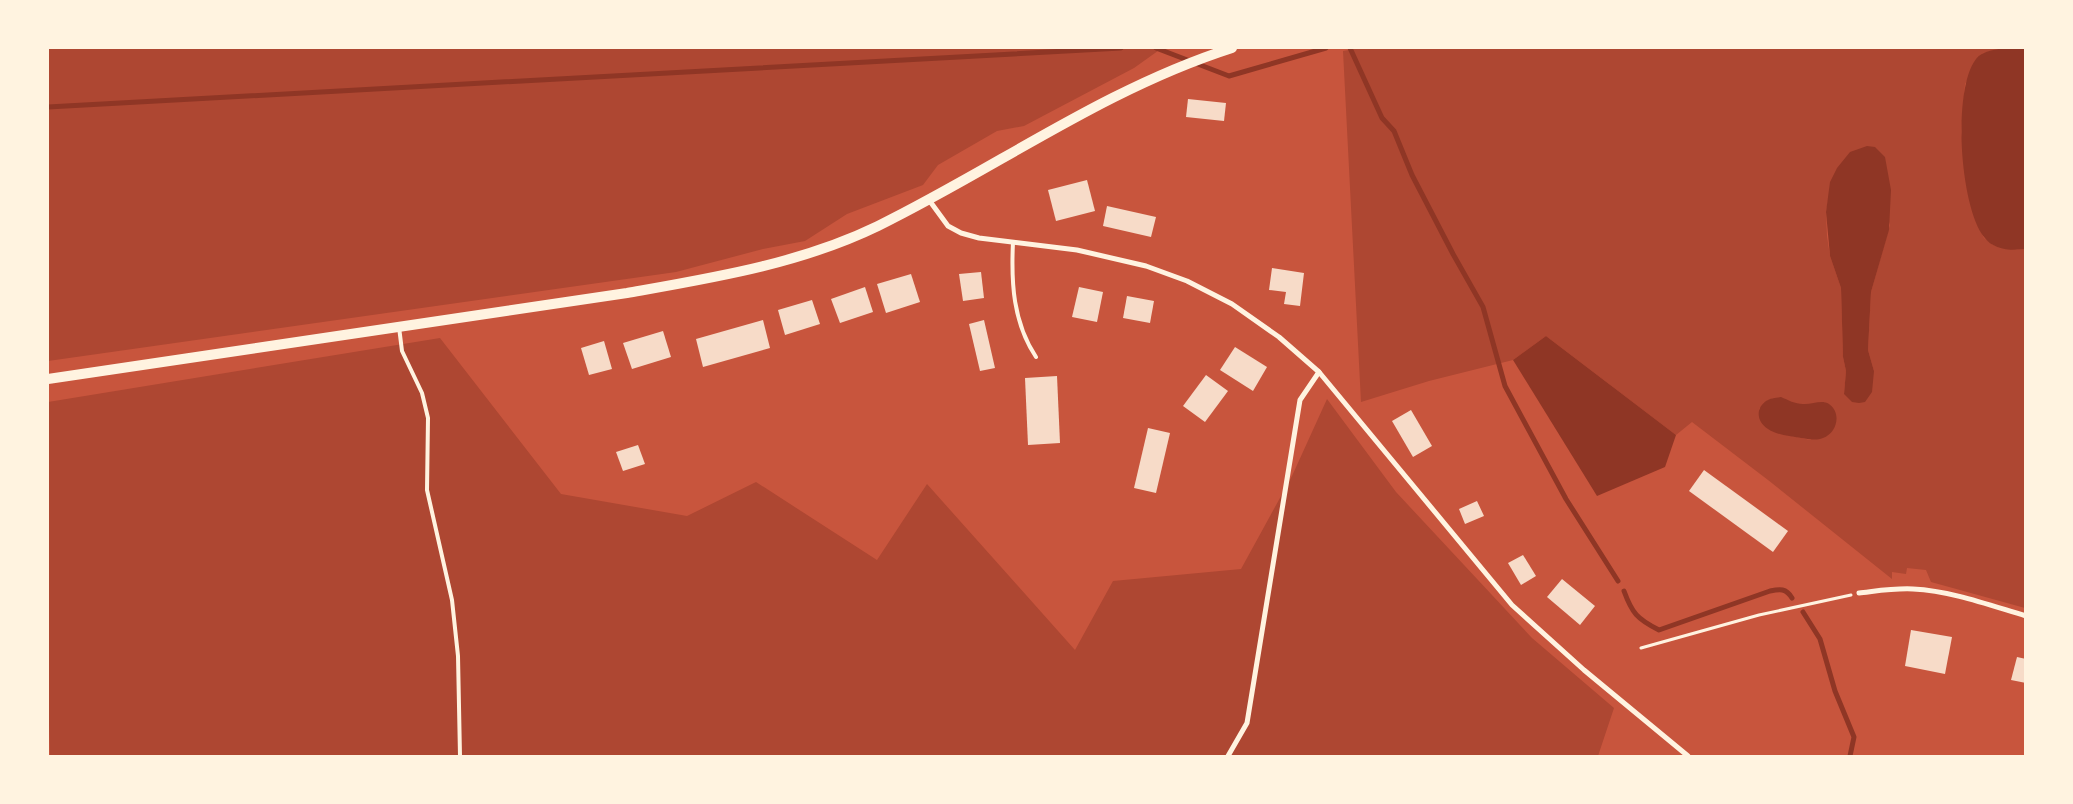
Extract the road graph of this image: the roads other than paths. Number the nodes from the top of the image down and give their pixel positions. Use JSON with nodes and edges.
{"nodes":[{"id":1,"x":1232,"y":48,"type":"edge"},
{"id":2,"x":929,"y":200,"type":"junction"},
{"id":3,"x":1013,"y":241,"type":"junction"},
{"id":4,"x":399,"y":327,"type":"junction"},
{"id":5,"x":1036,"y":357,"type":"dead end"},
{"id":6,"x":1318,"y":372,"type":"junction"},
{"id":7,"x":48,"y":379,"type":"edge"},
{"id":8,"x":1859,"y":594,"type":"road end"},
{"id":9,"x":2026,"y":616,"type":"edge"},
{"id":10,"x":460,"y":756,"type":"edge"},
{"id":11,"x":1228,"y":756,"type":"edge"},
{"id":12,"x":1688,"y":756,"type":"edge"}],
"edges":[{"from":1,"to":2,"type":"main road"},
{"from":2,"to":3,"type":"street"},
{"from":2,"to":4,"type":"main road"},
{"from":3,"to":5,"type":"lane"},
{"from":3,"to":6,"type":"street"},
{"from":4,"to":7,"type":"main road"},
{"from":4,"to":10,"type":"lane"},
{"from":6,"to":11,"type":"street"},
{"from":6,"to":12,"type":"street"},
{"from":8,"to":9,"type":"street"}]}
